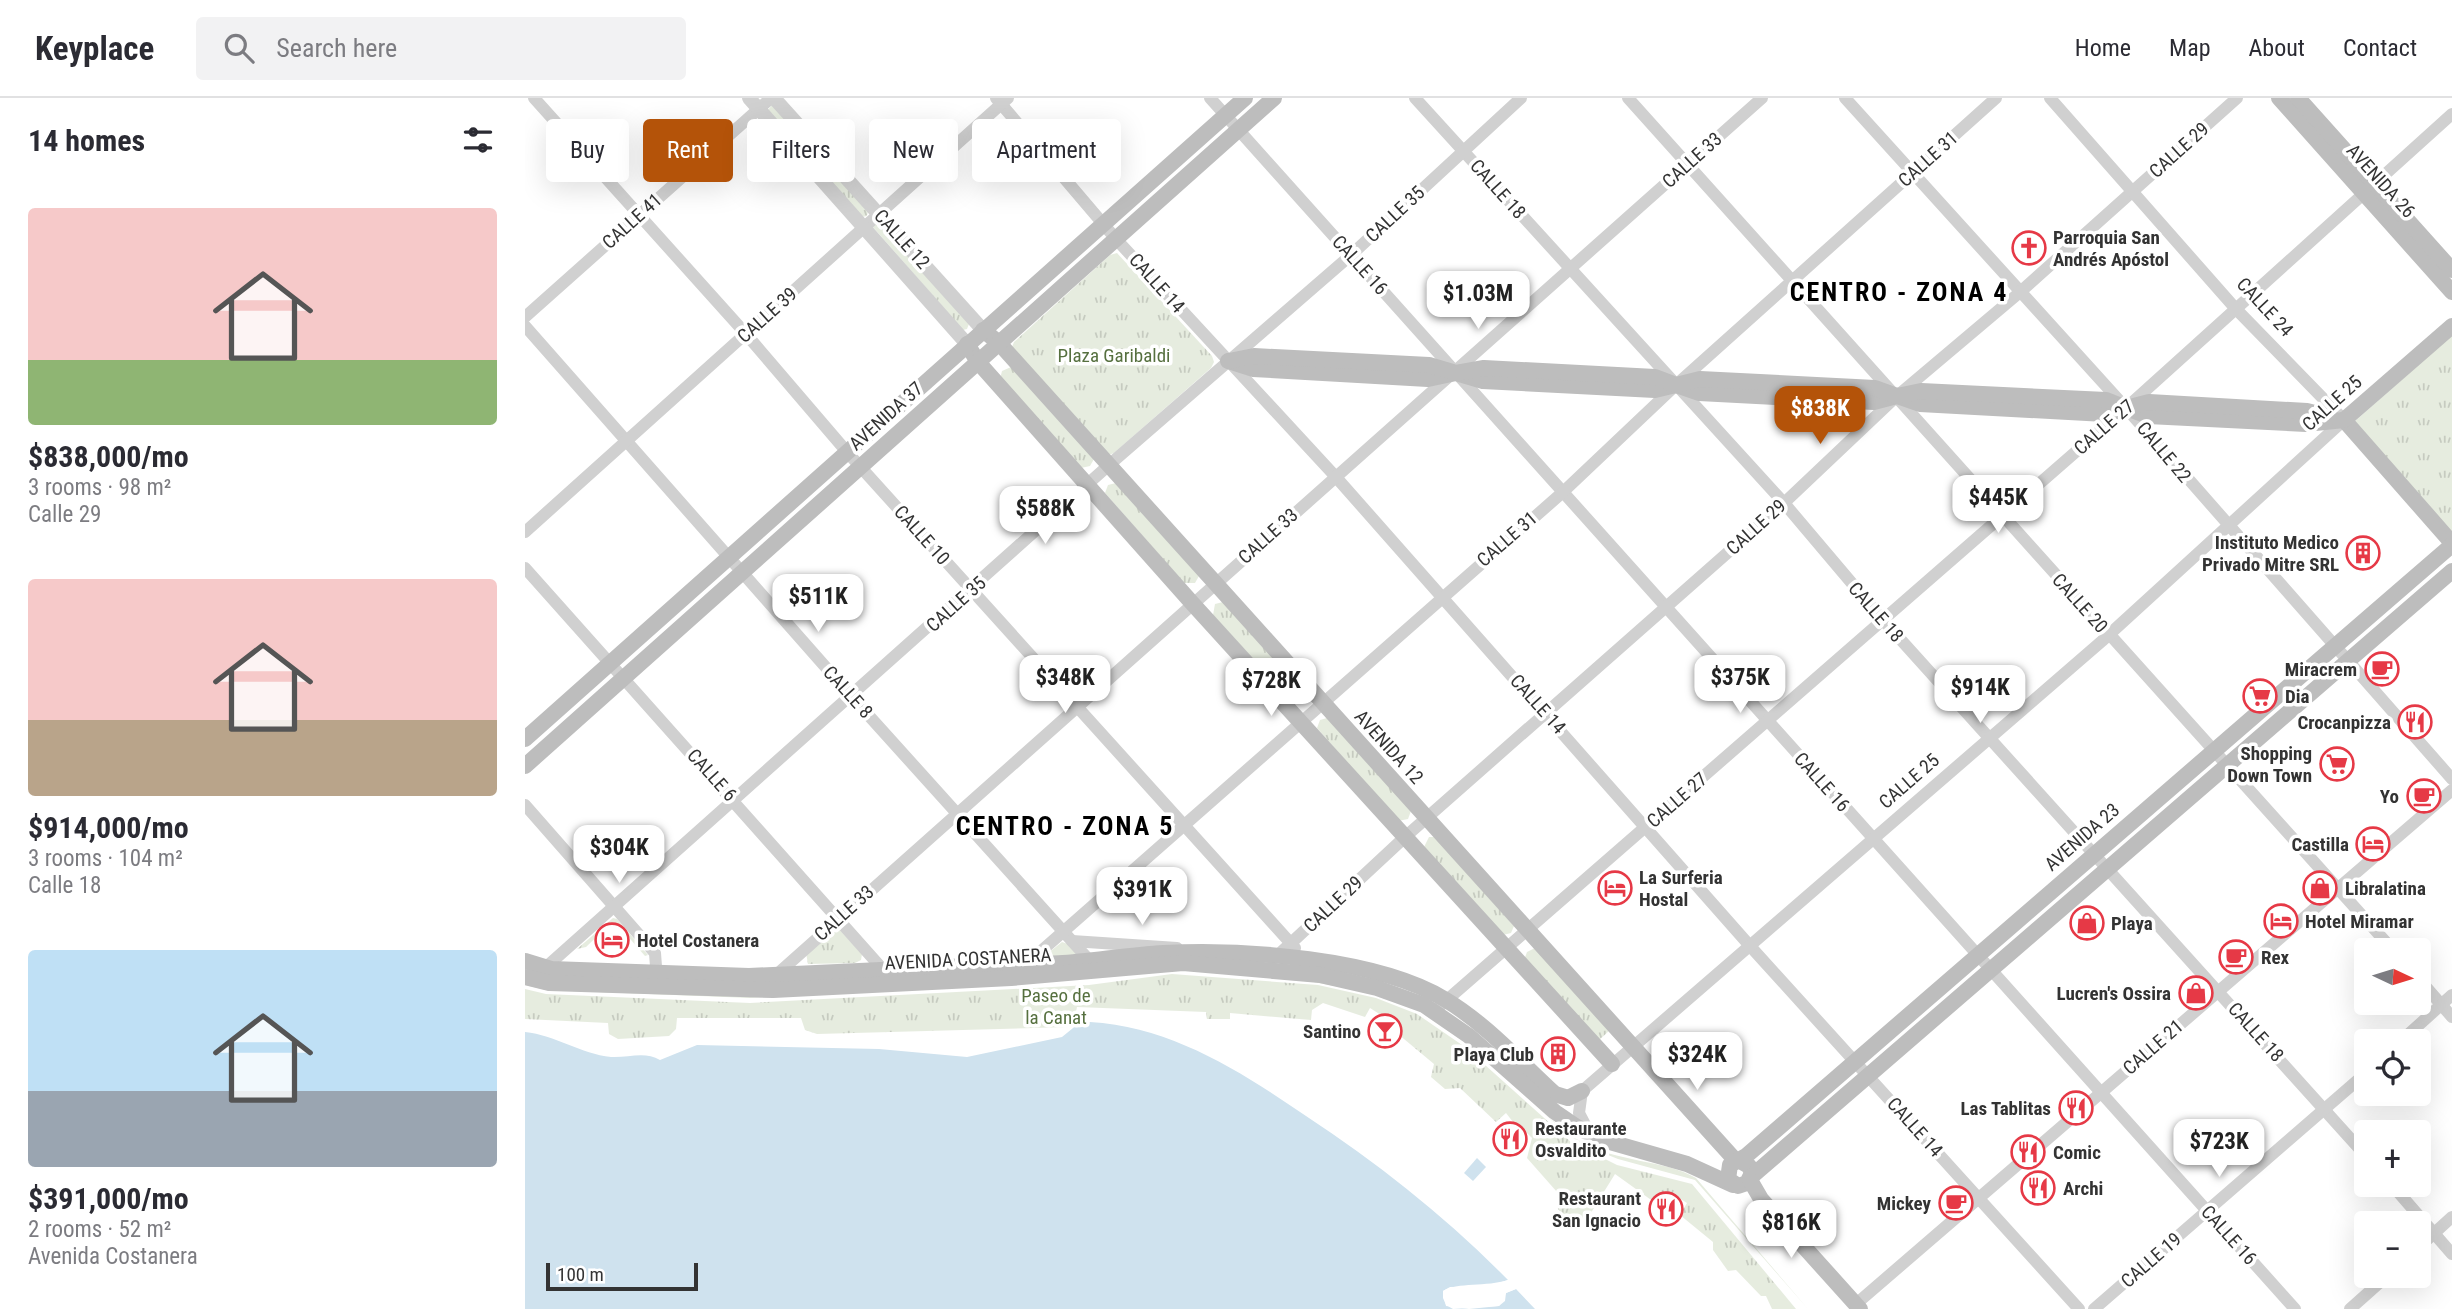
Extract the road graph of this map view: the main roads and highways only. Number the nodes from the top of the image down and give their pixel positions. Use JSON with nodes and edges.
{"nodes":[{"id":1,"x":1245,"y":98,"type":"edge"},
{"id":2,"x":1274,"y":98,"type":"edge"},
{"id":3,"x":2279,"y":98,"type":"edge"},
{"id":4,"x":2298,"y":98,"type":"edge"},
{"id":5,"x":2368,"y":187,"type":"junction"},
{"id":6,"x":2452,"y":270,"type":"edge"},
{"id":7,"x":2452,"y":292,"type":"edge"},
{"id":8,"x":2452,"y":326,"type":"edge"},
{"id":9,"x":983,"y":330,"type":"junction"},
{"id":10,"x":999,"y":343,"type":"junction"},
{"id":11,"x":967,"y":344,"type":"junction"},
{"id":12,"x":1228,"y":361,"type":"road end"},
{"id":13,"x":978,"y":362,"type":"junction"},
{"id":14,"x":2344,"y":420,"type":"junction"},
{"id":15,"x":2452,"y":544,"type":"edge"},
{"id":16,"x":2452,"y":571,"type":"edge"},
{"id":17,"x":525,"y":739,"type":"edge"},
{"id":18,"x":525,"y":766,"type":"edge"},
{"id":19,"x":525,"y":961,"type":"edge"},
{"id":20,"x":1305,"y":966,"type":"junction"},
{"id":21,"x":1021,"y":971,"type":"junction"},
{"id":22,"x":525,"y":977,"type":"edge"},
{"id":23,"x":657,"y":980,"type":"junction"},
{"id":24,"x":1441,"y":1005,"type":"junction"},
{"id":25,"x":1612,"y":1064,"type":"road end"},
{"id":26,"x":1582,"y":1091,"type":"road end"},
{"id":27,"x":1738,"y":1161,"type":"junction"},
{"id":28,"x":1743,"y":1182,"type":"junction"},
{"id":29,"x":1858,"y":1307,"type":"edge"}],
"edges":[{"from":1,"to":9,"type":"main road","name":"AVENIDA 37"},
{"from":2,"to":10,"type":"main road","name":"AVENIDA 37"},
{"from":3,"to":5,"type":"main road","name":"AVENIDA 26"},
{"from":4,"to":5,"type":"main road","name":"AVENIDA 26"},
{"from":5,"to":6,"type":"main road","name":"AVENIDA 26"},
{"from":5,"to":7,"type":"main road","name":"AVENIDA 26"},
{"from":8,"to":14,"type":"main road","name":"CALLE 25"},
{"from":9,"to":10,"type":"main road","name":"AVENIDA 12"},
{"from":9,"to":11,"type":"main road","name":"AVENIDA 37"},
{"from":10,"to":13,"type":"main road","name":"AVENIDA 37"},
{"from":10,"to":27,"type":"main road","name":"AVENIDA 12"},
{"from":11,"to":13,"type":"main road"},
{"from":11,"to":17,"type":"main road","name":"AVENIDA 37"},
{"from":12,"to":14,"type":"main road"},
{"from":13,"to":18,"type":"main road","name":"AVENIDA 37"},
{"from":13,"to":25,"type":"main road"},
{"from":14,"to":15,"type":"main road","name":"CALLE 24"},
{"from":15,"to":27,"type":"main road","name":"AVENIDA 23"},
{"from":16,"to":28,"type":"main road"},
{"from":19,"to":23,"type":"main road","name":"AVENIDA COSTANERA"},
{"from":20,"to":21,"type":"main road","name":"AVENIDA COSTANERA"},
{"from":20,"to":21,"type":"main road","name":"AVENIDA COSTANERA"},
{"from":20,"to":24,"type":"main road","name":"AVENIDA COSTANERA"},
{"from":21,"to":23,"type":"main road","name":"AVENIDA COSTANERA"},
{"from":21,"to":23,"type":"main road","name":"AVENIDA COSTANERA"},
{"from":22,"to":23,"type":"main road","name":"AVENIDA COSTANERA"},
{"from":24,"to":26,"type":"main road","name":"AVENIDA COSTANERA"},
{"from":24,"to":28,"type":"main road","name":"AVENIDA COSTANERA"},
{"from":27,"to":28,"type":"main road","name":"AVENIDA 12"},
{"from":27,"to":28,"type":"main road"},
{"from":28,"to":29,"type":"main road"}]}
